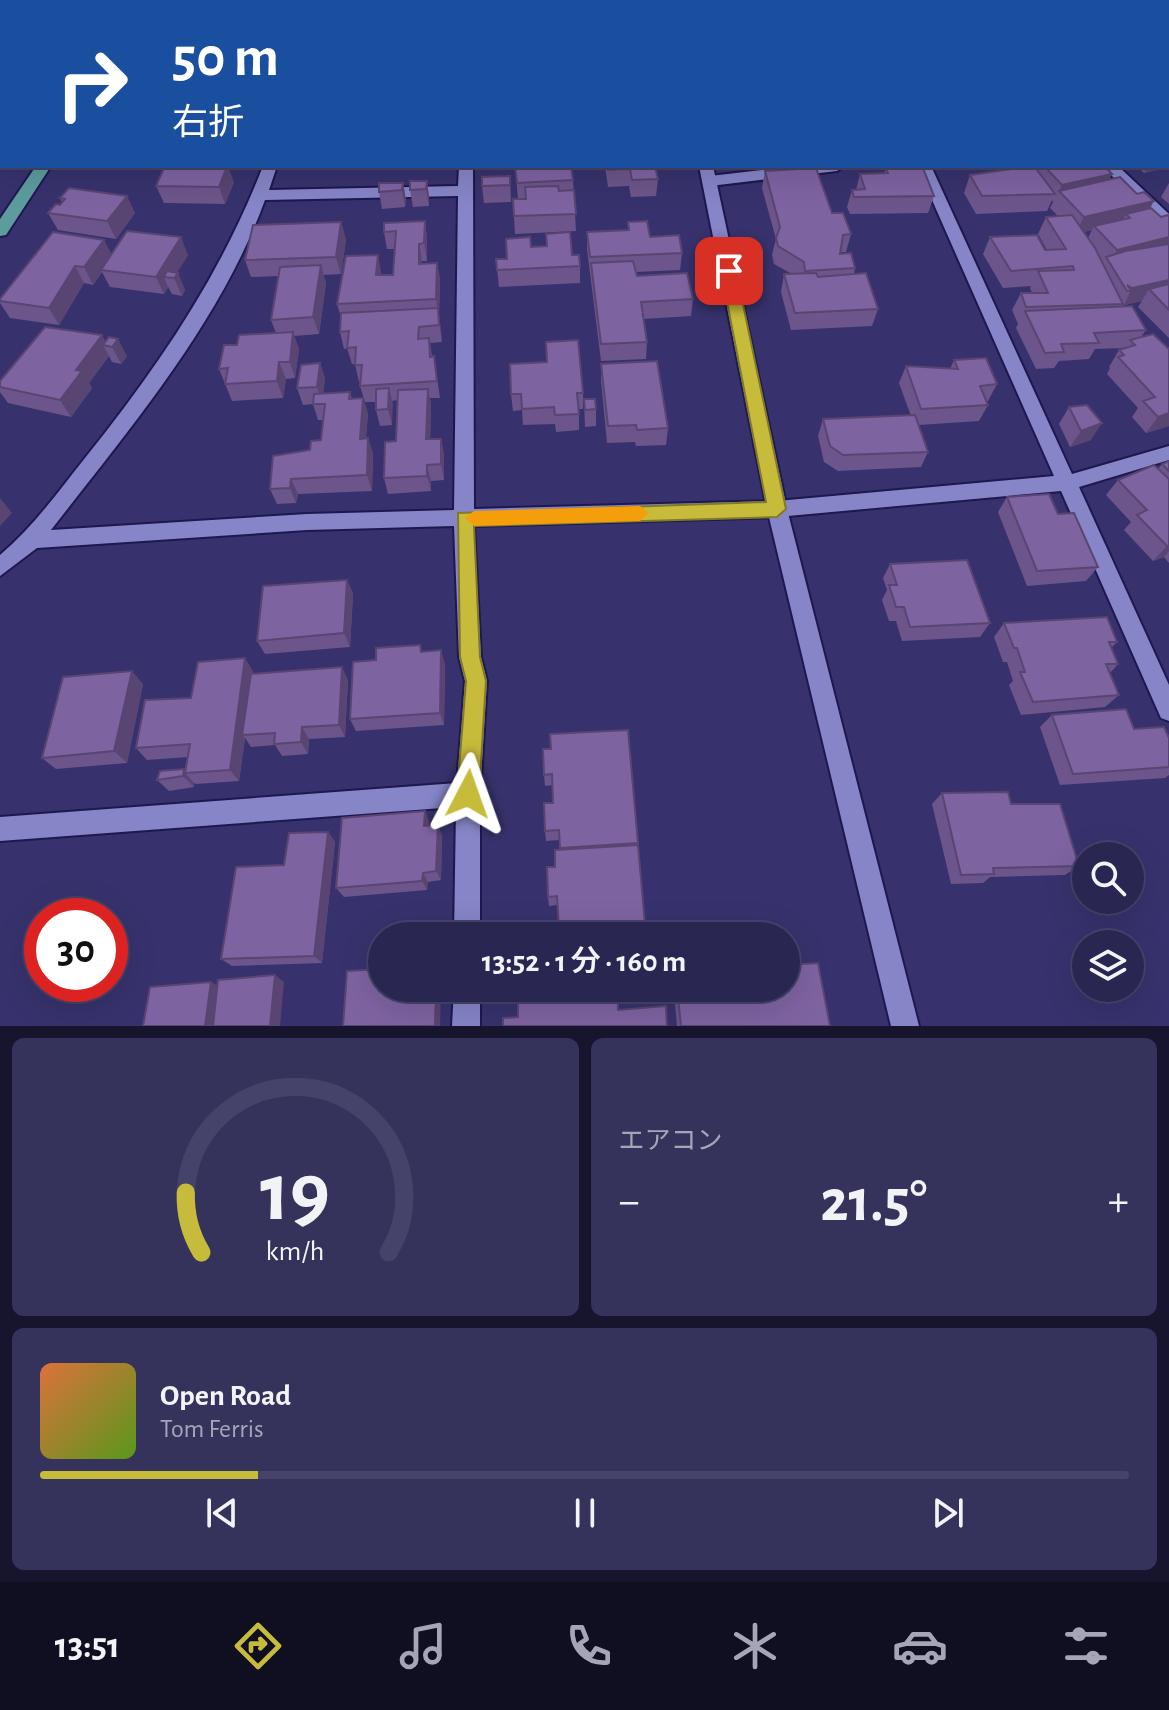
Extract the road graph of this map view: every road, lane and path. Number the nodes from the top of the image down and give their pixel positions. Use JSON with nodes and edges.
{"nodes":[{"id":1,"x":43,"y":168,"type":"edge"},
{"id":2,"x":269,"y":168,"type":"edge"},
{"id":3,"x":466,"y":168,"type":"edge"},
{"id":4,"x":805,"y":168,"type":"edge"},
{"id":5,"x":925,"y":168,"type":"edge"},
{"id":6,"x":1111,"y":168,"type":"edge"},
{"id":7,"x":708,"y":174,"type":"edge"},
{"id":8,"x":465,"y":191,"type":"junction"},
{"id":9,"x":260,"y":195,"type":"junction"},
{"id":10,"x":1169,"y":223,"type":"edge"},
{"id":11,"x":0,"y":231,"type":"edge"},
{"id":12,"x":1169,"y":453,"type":"edge"},
{"id":13,"x":1067,"y":483,"type":"junction"},
{"id":14,"x":777,"y":509,"type":"junction"},
{"id":15,"x":464,"y":519,"type":"junction"},
{"id":16,"x":32,"y":540,"type":"junction"},
{"id":17,"x":0,"y":567,"type":"edge"},
{"id":18,"x":1169,"y":710,"type":"edge"},
{"id":19,"x":468,"y":794,"type":"junction"},
{"id":20,"x":0,"y":829,"type":"edge"},
{"id":21,"x":467,"y":922,"type":"edge"},
{"id":22,"x":467,"y":1002,"type":"edge"},
{"id":23,"x":466,"y":1026,"type":"edge"},
{"id":24,"x":905,"y":1026,"type":"edge"}],
"edges":[{"from":1,"to":11,"type":"main road"},
{"from":2,"to":9,"type":"street"},
{"from":3,"to":8,"type":"street"},
{"from":4,"to":7,"type":"street"},
{"from":5,"to":13,"type":"street"},
{"from":6,"to":10,"type":"street"},
{"from":7,"to":14,"type":"street"},
{"from":8,"to":9,"type":"street"},
{"from":8,"to":15,"type":"street"},
{"from":9,"to":16,"type":"street"},
{"from":12,"to":13,"type":"street"},
{"from":13,"to":14,"type":"street"},
{"from":13,"to":18,"type":"street"},
{"from":14,"to":15,"type":"street"},
{"from":14,"to":24,"type":"street"},
{"from":15,"to":16,"type":"street"},
{"from":15,"to":19,"type":"street"},
{"from":16,"to":17,"type":"street"},
{"from":19,"to":20,"type":"street"},
{"from":19,"to":21,"type":"street"},
{"from":22,"to":23,"type":"street"}]}
